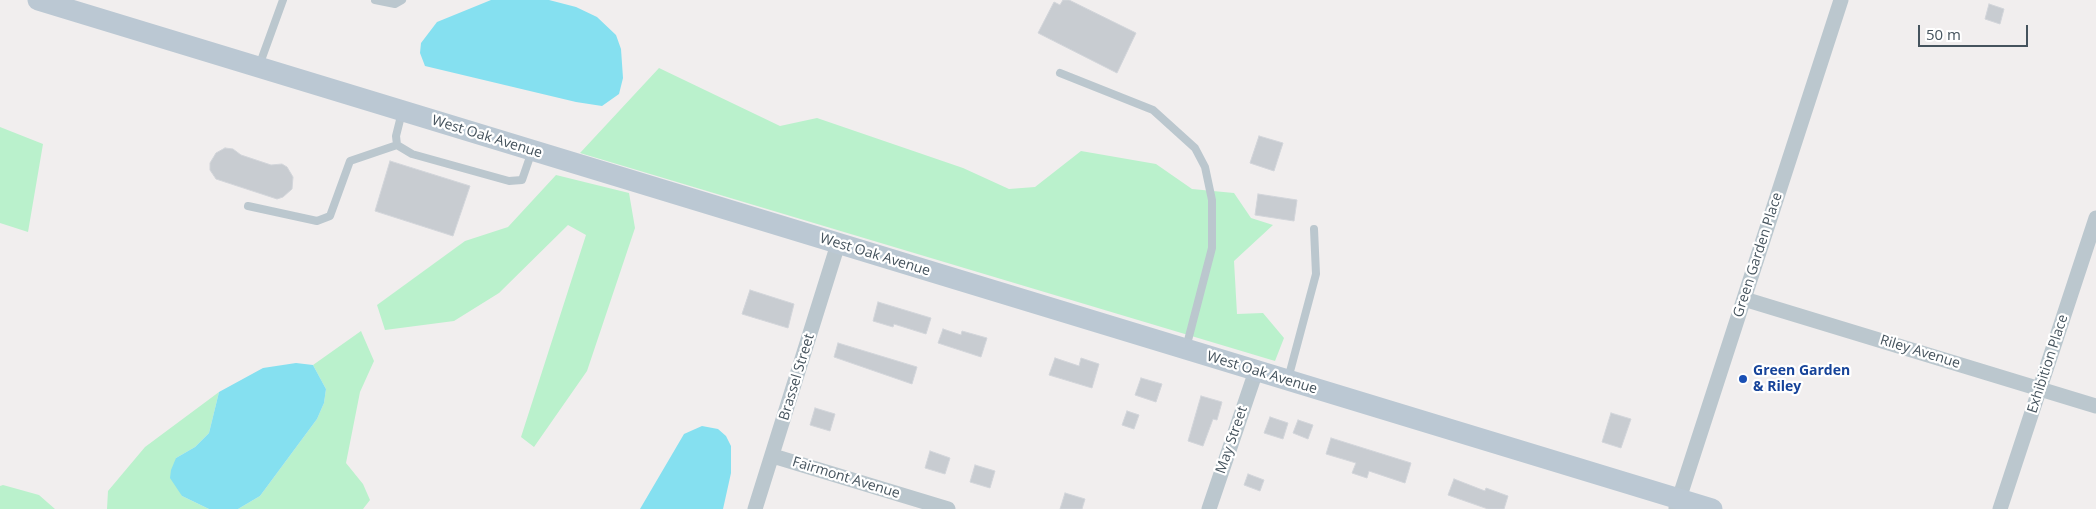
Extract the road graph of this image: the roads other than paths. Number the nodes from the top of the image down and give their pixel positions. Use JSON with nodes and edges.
{"nodes":[{"id":1,"x":38,"y":0,"type":"edge"},
{"id":2,"x":283,"y":0,"type":"edge"},
{"id":3,"x":375,"y":0,"type":"edge"},
{"id":4,"x":402,"y":0,"type":"edge"},
{"id":5,"x":1841,"y":0,"type":"edge"},
{"id":6,"x":258,"y":68,"type":"junction"},
{"id":7,"x":1060,"y":72,"type":"dead end"},
{"id":8,"x":402,"y":112,"type":"junction"},
{"id":9,"x":397,"y":145,"type":"junction"},
{"id":10,"x":532,"y":151,"type":"junction"},
{"id":11,"x":248,"y":206,"type":"dead end"},
{"id":12,"x":2096,"y":218,"type":"edge"},
{"id":13,"x":1314,"y":229,"type":"dead end"},
{"id":14,"x":838,"y":244,"type":"junction"},
{"id":15,"x":1744,"y":299,"type":"junction"},
{"id":16,"x":1185,"y":350,"type":"junction"},
{"id":17,"x":1256,"y":371,"type":"junction"},
{"id":18,"x":1287,"y":381,"type":"junction"},
{"id":19,"x":2040,"y":388,"type":"junction"},
{"id":20,"x":2096,"y":406,"type":"edge"},
{"id":21,"x":773,"y":456,"type":"junction"},
{"id":22,"x":1678,"y":504,"type":"edge"},
{"id":23,"x":755,"y":509,"type":"edge"},
{"id":24,"x":948,"y":509,"type":"edge"},
{"id":25,"x":1209,"y":509,"type":"edge"},
{"id":26,"x":1712,"y":509,"type":"edge"},
{"id":27,"x":2000,"y":509,"type":"edge"}],
"edges":[{"from":1,"to":6,"type":"street","name":"West Oak Avenue"},
{"from":2,"to":6,"type":"lane"},
{"from":3,"to":4,"type":"lane"},
{"from":5,"to":15,"type":"street","name":"Green Garden Place"},
{"from":6,"to":8,"type":"street","name":"West Oak Avenue"},
{"from":7,"to":16,"type":"lane"},
{"from":8,"to":9,"type":"lane"},
{"from":8,"to":10,"type":"street","name":"West Oak Avenue"},
{"from":9,"to":10,"type":"lane"},
{"from":9,"to":11,"type":"lane"},
{"from":10,"to":14,"type":"street","name":"West Oak Avenue"},
{"from":12,"to":19,"type":"street","name":"Exhibition Place"},
{"from":13,"to":18,"type":"lane"},
{"from":14,"to":16,"type":"street","name":"West Oak Avenue"},
{"from":14,"to":21,"type":"street","name":"Brassel Street"},
{"from":15,"to":19,"type":"street","name":"Riley Avenue"},
{"from":15,"to":22,"type":"street","name":"Green Garden Place"},
{"from":16,"to":17,"type":"street","name":"West Oak Avenue"},
{"from":17,"to":18,"type":"street","name":"West Oak Avenue"},
{"from":17,"to":25,"type":"street","name":"May Street"},
{"from":18,"to":22,"type":"street","name":"West Oak Avenue"},
{"from":19,"to":20,"type":"street","name":"Riley Avenue"},
{"from":19,"to":27,"type":"street","name":"Exhibition Place"},
{"from":21,"to":23,"type":"street","name":"Brassel Street"},
{"from":21,"to":24,"type":"street","name":"Fairmont Avenue"},
{"from":22,"to":26,"type":"street","name":"West Oak Avenue"}]}
